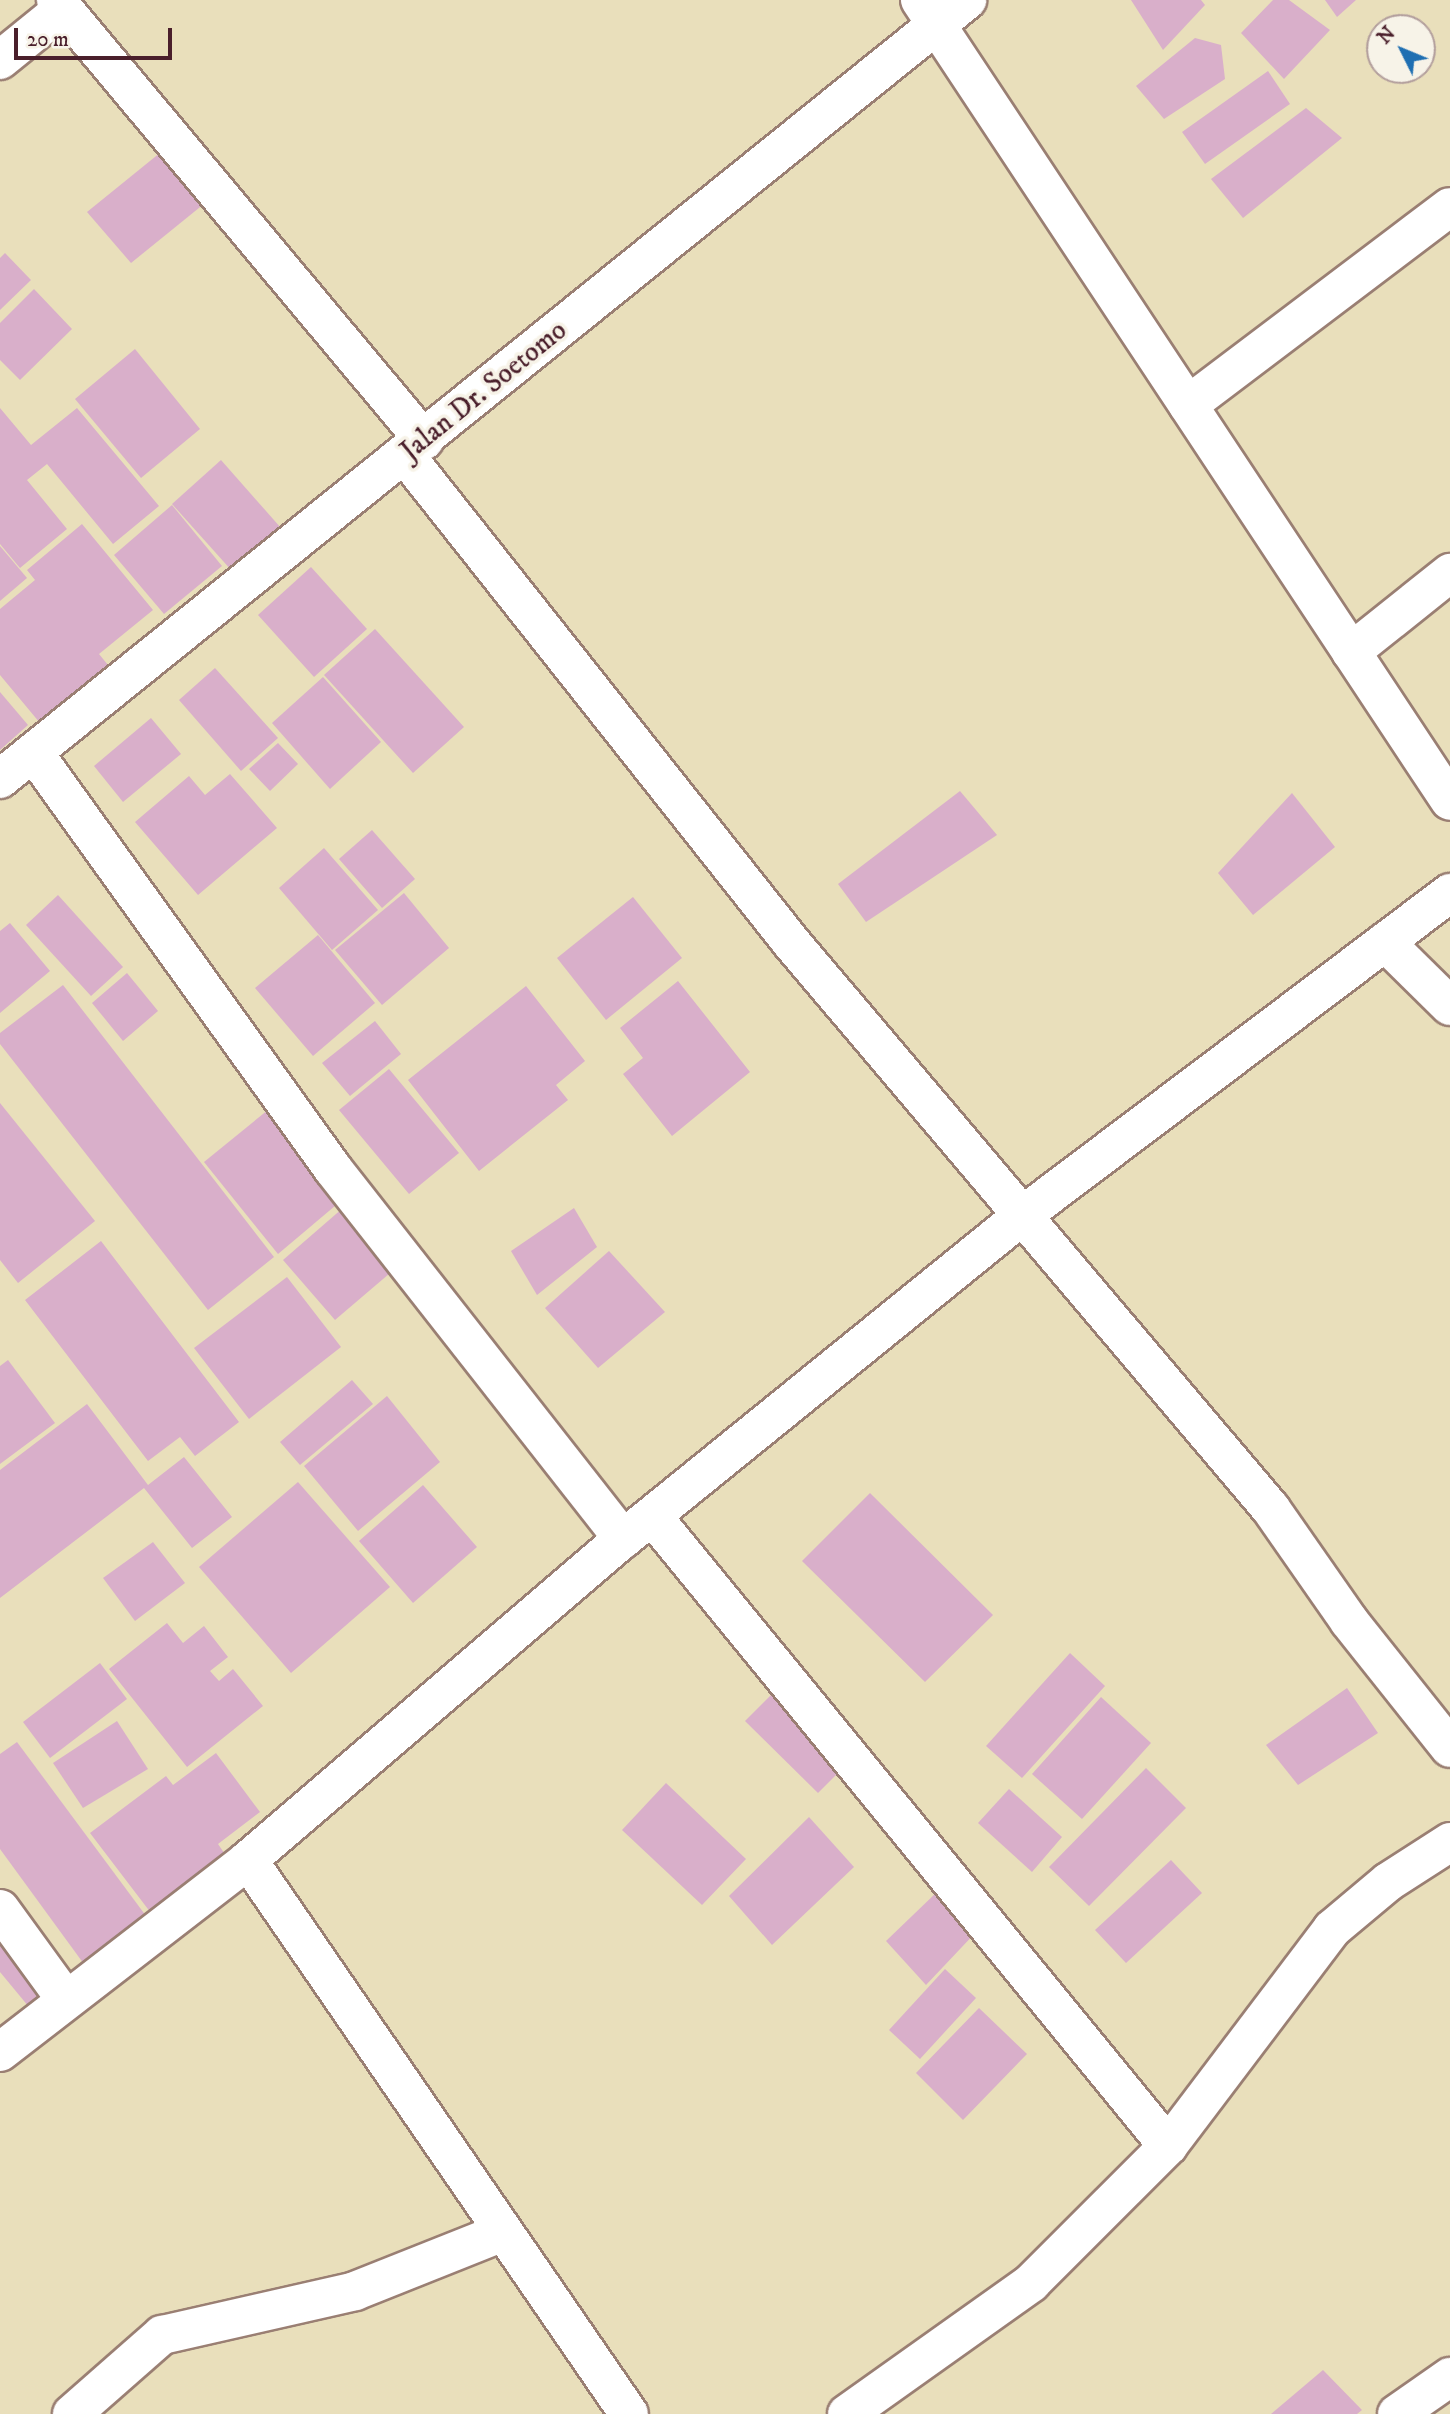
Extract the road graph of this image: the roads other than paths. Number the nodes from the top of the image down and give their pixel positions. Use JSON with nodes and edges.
{"nodes":[{"id":1,"x":967,"y":0,"type":"edge"},
{"id":2,"x":59,"y":5,"type":"edge"},
{"id":3,"x":928,"y":12,"type":"edge"},
{"id":4,"x":0,"y":60,"type":"edge"},
{"id":5,"x":1450,"y":207,"type":"edge"},
{"id":6,"x":1188,"y":405,"type":"junction"},
{"id":7,"x":414,"y":448,"type":"junction"},
{"id":8,"x":1450,"y":573,"type":"edge"},
{"id":9,"x":1351,"y":652,"type":"junction"},
{"id":10,"x":34,"y":753,"type":"junction"},
{"id":11,"x":0,"y":779,"type":"edge"},
{"id":12,"x":1450,"y":801,"type":"edge"},
{"id":13,"x":1450,"y":893,"type":"edge"},
{"id":14,"x":1385,"y":942,"type":"junction"},
{"id":15,"x":1450,"y":1006,"type":"edge"},
{"id":16,"x":1023,"y":1215,"type":"junction"},
{"id":17,"x":638,"y":1528,"type":"junction"},
{"id":18,"x":1450,"y":1748,"type":"edge"},
{"id":19,"x":1450,"y":1842,"type":"edge"},
{"id":20,"x":248,"y":1860,"type":"junction"},
{"id":21,"x":0,"y":1909,"type":"edge"},
{"id":22,"x":66,"y":2000,"type":"junction"},
{"id":23,"x":0,"y":2052,"type":"edge"},
{"id":24,"x":1168,"y":2146,"type":"junction"},
{"id":25,"x":501,"y":2233,"type":"junction"},
{"id":26,"x":1450,"y":2377,"type":"edge"},
{"id":27,"x":72,"y":2414,"type":"edge"},
{"id":28,"x":629,"y":2414,"type":"edge"},
{"id":29,"x":847,"y":2414,"type":"edge"},
{"id":30,"x":1397,"y":2414,"type":"edge"}],
"edges":[{"from":1,"to":3,"type":"street","name":"Jalan Dr. Soetomo"},
{"from":2,"to":4,"type":"street"},
{"from":2,"to":7,"type":"street"},
{"from":3,"to":6,"type":"street"},
{"from":3,"to":7,"type":"street","name":"Jalan Dr. Soetomo"},
{"from":5,"to":6,"type":"street"},
{"from":6,"to":9,"type":"street"},
{"from":7,"to":10,"type":"street","name":"Jalan Dr. Soetomo"},
{"from":7,"to":16,"type":"street"},
{"from":8,"to":9,"type":"street"},
{"from":9,"to":12,"type":"street"},
{"from":10,"to":11,"type":"street","name":"Jalan Dr. Soetomo"},
{"from":10,"to":17,"type":"street"},
{"from":13,"to":14,"type":"street"},
{"from":14,"to":15,"type":"street"},
{"from":14,"to":16,"type":"street"},
{"from":16,"to":17,"type":"street"},
{"from":16,"to":18,"type":"street"},
{"from":17,"to":20,"type":"street"},
{"from":17,"to":24,"type":"street"},
{"from":19,"to":24,"type":"street"},
{"from":20,"to":22,"type":"street"},
{"from":20,"to":25,"type":"street"},
{"from":21,"to":22,"type":"street"},
{"from":22,"to":23,"type":"street"},
{"from":24,"to":29,"type":"street"},
{"from":25,"to":27,"type":"street"},
{"from":25,"to":28,"type":"street"},
{"from":26,"to":30,"type":"street"}]}
